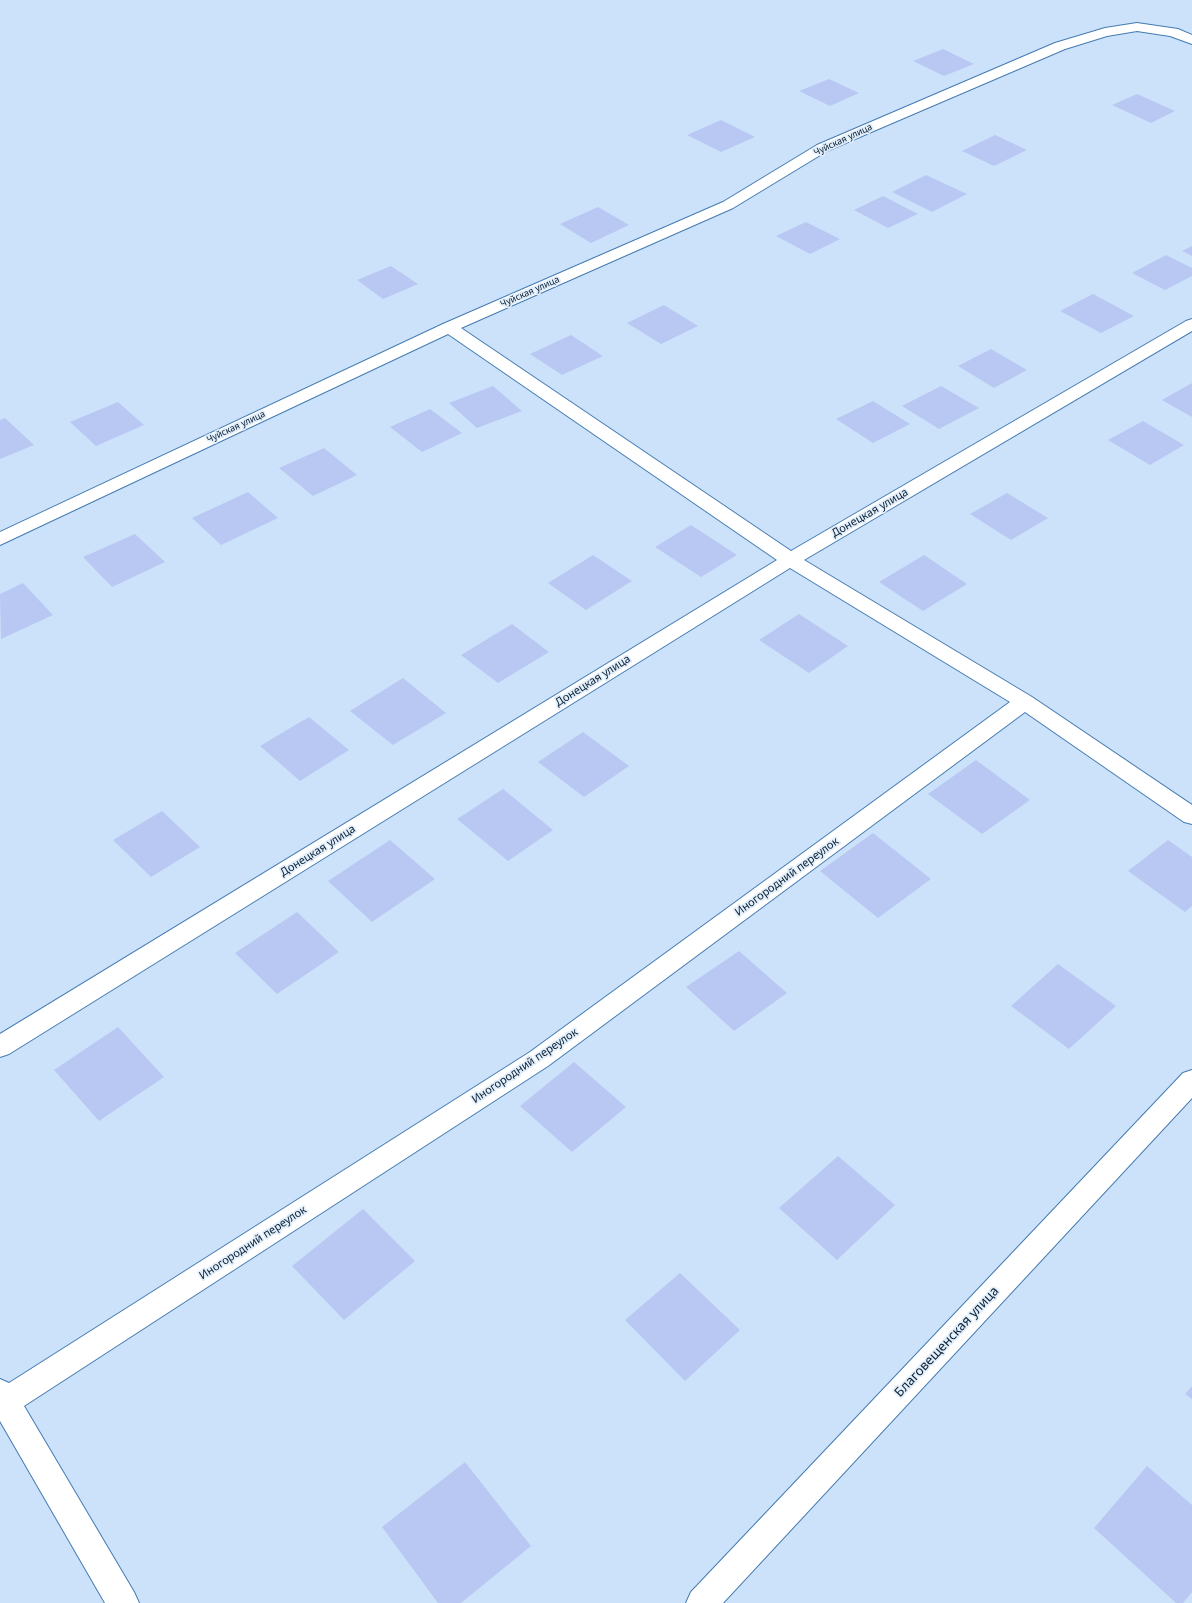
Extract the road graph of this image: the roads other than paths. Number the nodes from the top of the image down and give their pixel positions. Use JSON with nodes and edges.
{"nodes":[{"id":1,"x":1192,"y":40,"type":"edge"},
{"id":2,"x":1192,"y":324,"type":"edge"},
{"id":3,"x":449,"y":327,"type":"junction"},
{"id":4,"x":0,"y":539,"type":"edge"},
{"id":5,"x":790,"y":560,"type":"junction"},
{"id":6,"x":1025,"y":702,"type":"junction"},
{"id":7,"x":1192,"y":816,"type":"edge"},
{"id":8,"x":0,"y":1047,"type":"edge"},
{"id":9,"x":1192,"y":1081,"type":"edge"},
{"id":10,"x":2,"y":1397,"type":"edge"},
{"id":11,"x":123,"y":1603,"type":"edge"},
{"id":12,"x":702,"y":1603,"type":"edge"}],
"edges":[{"from":1,"to":3,"type":"street","name":"Чуйская улица"},
{"from":2,"to":5,"type":"street","name":"Донецкая улица"},
{"from":3,"to":4,"type":"street","name":"Чуйская улица"},
{"from":3,"to":5,"type":"street"},
{"from":5,"to":6,"type":"street"},
{"from":5,"to":8,"type":"street","name":"Донецкая улица"},
{"from":6,"to":7,"type":"street"},
{"from":6,"to":10,"type":"street","name":"Иногородний переулок"},
{"from":9,"to":12,"type":"street","name":"Благовещенская улица"},
{"from":10,"to":11,"type":"street"}]}
